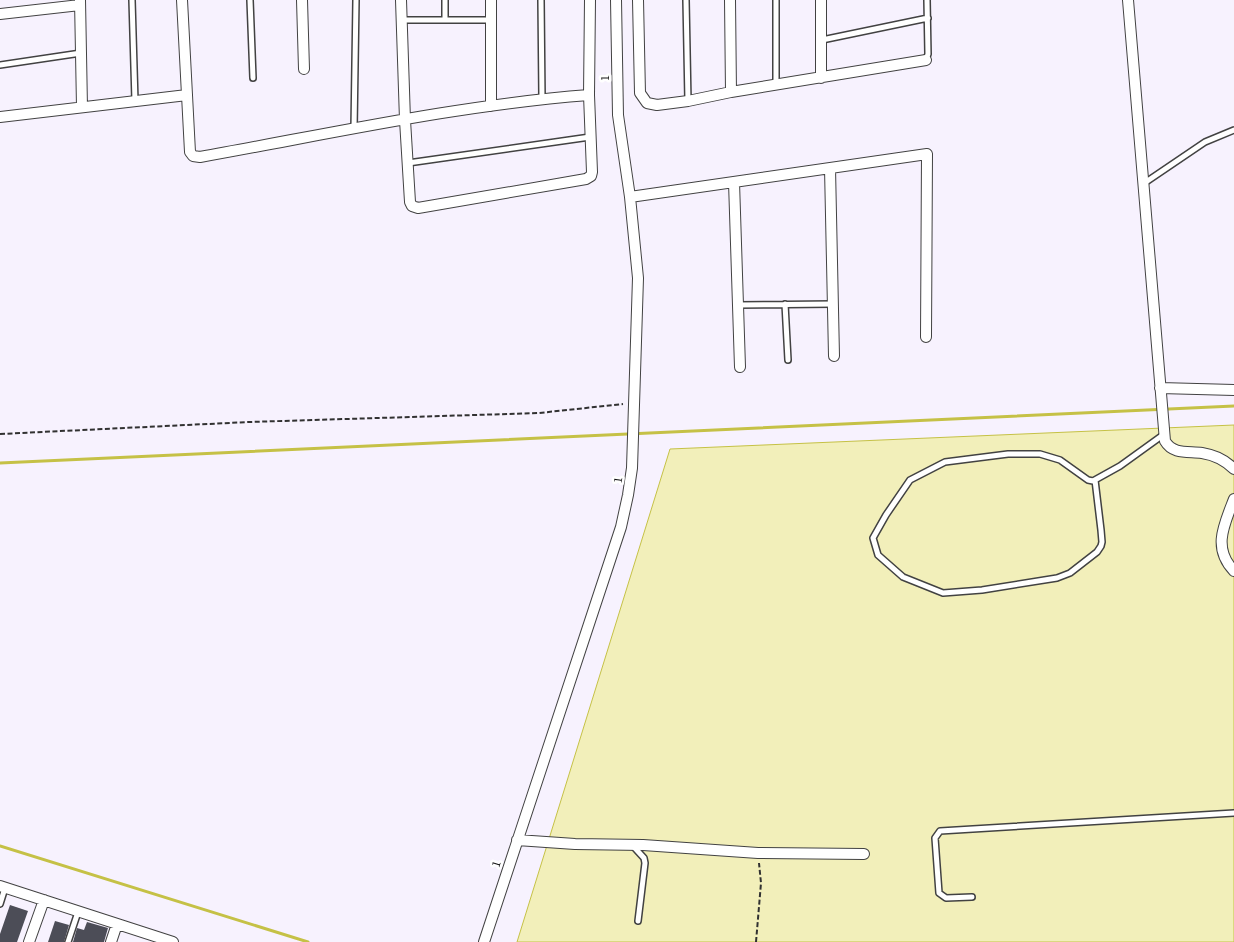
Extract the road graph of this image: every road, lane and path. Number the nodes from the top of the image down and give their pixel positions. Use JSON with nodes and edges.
{"nodes":[{"id":1,"x":132,"y":0,"type":"edge"},
{"id":2,"x":182,"y":0,"type":"edge"},
{"id":3,"x":250,"y":0,"type":"edge"},
{"id":4,"x":302,"y":0,"type":"edge"},
{"id":5,"x":356,"y":0,"type":"edge"},
{"id":6,"x":401,"y":0,"type":"edge"},
{"id":7,"x":445,"y":0,"type":"edge"},
{"id":8,"x":491,"y":0,"type":"edge"},
{"id":9,"x":541,"y":0,"type":"edge"},
{"id":10,"x":590,"y":0,"type":"edge"},
{"id":11,"x":616,"y":0,"type":"edge"},
{"id":12,"x":638,"y":0,"type":"edge"},
{"id":13,"x":686,"y":0,"type":"edge"},
{"id":14,"x":730,"y":0,"type":"edge"},
{"id":15,"x":776,"y":0,"type":"edge"},
{"id":16,"x":821,"y":0,"type":"edge"},
{"id":17,"x":927,"y":0,"type":"edge"},
{"id":18,"x":1128,"y":0,"type":"edge"},
{"id":19,"x":80,"y":3,"type":"edge"},
{"id":20,"x":0,"y":14,"type":"edge"},
{"id":21,"x":928,"y":18,"type":"junction"},
{"id":22,"x":401,"y":20,"type":"junction"},
{"id":23,"x":445,"y":20,"type":"junction"},
{"id":24,"x":490,"y":20,"type":"junction"},
{"id":25,"x":821,"y":40,"type":"junction"},
{"id":26,"x":81,"y":54,"type":"junction"},
{"id":27,"x":926,"y":60,"type":"joint"},
{"id":28,"x":0,"y":65,"type":"edge"},
{"id":29,"x":304,"y":69,"type":"dead end"},
{"id":30,"x":253,"y":78,"type":"dead end"},
{"id":31,"x":821,"y":78,"type":"junction"},
{"id":32,"x":776,"y":85,"type":"junction"},
{"id":33,"x":730,"y":92,"type":"junction"},
{"id":34,"x":589,"y":94,"type":"junction"},
{"id":35,"x":187,"y":95,"type":"junction"},
{"id":36,"x":542,"y":98,"type":"junction"},
{"id":37,"x":136,"y":101,"type":"junction"},
{"id":38,"x":688,"y":101,"type":"junction"},
{"id":39,"x":491,"y":106,"type":"junction"},
{"id":40,"x":82,"y":107,"type":"junction"},
{"id":41,"x":0,"y":116,"type":"edge"},
{"id":42,"x":405,"y":120,"type":"junction"},
{"id":43,"x":354,"y":130,"type":"junction"},
{"id":44,"x":1234,"y":130,"type":"edge"},
{"id":45,"x":591,"y":137,"type":"junction"},
{"id":46,"x":407,"y":163,"type":"junction"},
{"id":47,"x":830,"y":168,"type":"junction"},
{"id":48,"x":734,"y":182,"type":"junction"},
{"id":49,"x":1143,"y":184,"type":"junction"},
{"id":50,"x":630,"y":197,"type":"junction"},
{"id":51,"x":785,"y":304,"type":"junction"},
{"id":52,"x":833,"y":304,"type":"junction"},
{"id":53,"x":738,"y":305,"type":"junction"},
{"id":54,"x":926,"y":337,"type":"dead end"},
{"id":55,"x":834,"y":356,"type":"dead end"},
{"id":56,"x":788,"y":360,"type":"dead end"},
{"id":57,"x":740,"y":367,"type":"dead end"},
{"id":58,"x":1234,"y":390,"type":"edge"},
{"id":59,"x":1160,"y":392,"type":"junction"},
{"id":60,"x":635,"y":402,"type":"junction"},
{"id":61,"x":0,"y":434,"type":"edge"},
{"id":62,"x":1164,"y":434,"type":"junction"},
{"id":63,"x":1234,"y":469,"type":"edge"},
{"id":64,"x":1095,"y":480,"type":"junction"},
{"id":65,"x":1234,"y":499,"type":"edge"},
{"id":66,"x":1234,"y":571,"type":"edge"},
{"id":67,"x":1234,"y":813,"type":"edge"},
{"id":68,"x":517,"y":840,"type":"junction"},
{"id":69,"x":632,"y":844,"type":"junction"},
{"id":70,"x":758,"y":853,"type":"junction"},
{"id":71,"x":864,"y":854,"type":"dead end"},
{"id":72,"x":3,"y":887,"type":"edge"},
{"id":73,"x":972,"y":897,"type":"dead end"},
{"id":74,"x":44,"y":900,"type":"junction"},
{"id":75,"x":0,"y":904,"type":"edge"},
{"id":76,"x":78,"y":911,"type":"junction"},
{"id":77,"x":638,"y":921,"type":"dead end"},
{"id":78,"x":117,"y":924,"type":"junction"},
{"id":79,"x":29,"y":942,"type":"edge"},
{"id":80,"x":68,"y":942,"type":"edge"},
{"id":81,"x":111,"y":942,"type":"edge"},
{"id":82,"x":173,"y":942,"type":"edge"},
{"id":83,"x":484,"y":942,"type":"edge"},
{"id":84,"x":756,"y":942,"type":"edge"}],
"edges":[{"from":1,"to":37,"type":"lane"},
{"from":2,"to":35,"type":"street"},
{"from":3,"to":30,"type":"lane"},
{"from":4,"to":29,"type":"street"},
{"from":5,"to":43,"type":"lane"},
{"from":6,"to":22,"type":"street"},
{"from":7,"to":23,"type":"lane"},
{"from":8,"to":24,"type":"street"},
{"from":9,"to":36,"type":"lane"},
{"from":10,"to":34,"type":"street"},
{"from":11,"to":50,"type":"street","name":"1"},
{"from":12,"to":38,"type":"street"},
{"from":13,"to":38,"type":"lane"},
{"from":14,"to":33,"type":"street"},
{"from":15,"to":32,"type":"lane"},
{"from":16,"to":25,"type":"street"},
{"from":17,"to":21,"type":"lane"},
{"from":18,"to":49,"type":"street"},
{"from":19,"to":20,"type":"street"},
{"from":19,"to":26,"type":"street"},
{"from":21,"to":25,"type":"lane"},
{"from":21,"to":27,"type":"lane"},
{"from":22,"to":23,"type":"lane"},
{"from":22,"to":42,"type":"street"},
{"from":23,"to":24,"type":"lane"},
{"from":24,"to":39,"type":"street"},
{"from":25,"to":31,"type":"street"},
{"from":26,"to":28,"type":"lane"},
{"from":26,"to":40,"type":"street"},
{"from":27,"to":31,"type":"street"},
{"from":31,"to":32,"type":"street"},
{"from":32,"to":33,"type":"street"},
{"from":33,"to":38,"type":"street"},
{"from":34,"to":36,"type":"street"},
{"from":34,"to":45,"type":"street"},
{"from":35,"to":37,"type":"street"},
{"from":35,"to":43,"type":"street"},
{"from":36,"to":39,"type":"street"},
{"from":37,"to":40,"type":"street"},
{"from":39,"to":42,"type":"street"},
{"from":40,"to":41,"type":"street"},
{"from":42,"to":43,"type":"street"},
{"from":42,"to":46,"type":"street"},
{"from":44,"to":49,"type":"lane"},
{"from":45,"to":46,"type":"lane"},
{"from":45,"to":46,"type":"street"},
{"from":47,"to":48,"type":"street"},
{"from":47,"to":52,"type":"street"},
{"from":47,"to":54,"type":"street"},
{"from":48,"to":50,"type":"street"},
{"from":48,"to":53,"type":"street"},
{"from":49,"to":59,"type":"street"},
{"from":50,"to":60,"type":"street","name":"1"},
{"from":51,"to":52,"type":"lane"},
{"from":51,"to":53,"type":"lane"},
{"from":51,"to":56,"type":"lane"},
{"from":52,"to":55,"type":"street"},
{"from":53,"to":57,"type":"street"},
{"from":58,"to":59,"type":"street"},
{"from":59,"to":62,"type":"street"},
{"from":60,"to":61,"type":"path"},
{"from":60,"to":68,"type":"street","name":"1"},
{"from":62,"to":63,"type":"street"},
{"from":62,"to":64,"type":"lane"},
{"from":64,"to":64,"type":"lane"},
{"from":65,"to":66,"type":"street"},
{"from":67,"to":73,"type":"lane"},
{"from":68,"to":69,"type":"street"},
{"from":68,"to":83,"type":"street","name":"1"},
{"from":69,"to":70,"type":"street"},
{"from":69,"to":77,"type":"lane"},
{"from":70,"to":71,"type":"street"},
{"from":70,"to":84,"type":"path"},
{"from":72,"to":74,"type":"street"},
{"from":72,"to":75,"type":"lane"},
{"from":74,"to":76,"type":"street"},
{"from":74,"to":79,"type":"street"},
{"from":76,"to":78,"type":"street"},
{"from":76,"to":80,"type":"lane"},
{"from":78,"to":81,"type":"street"},
{"from":78,"to":82,"type":"street"}]}
